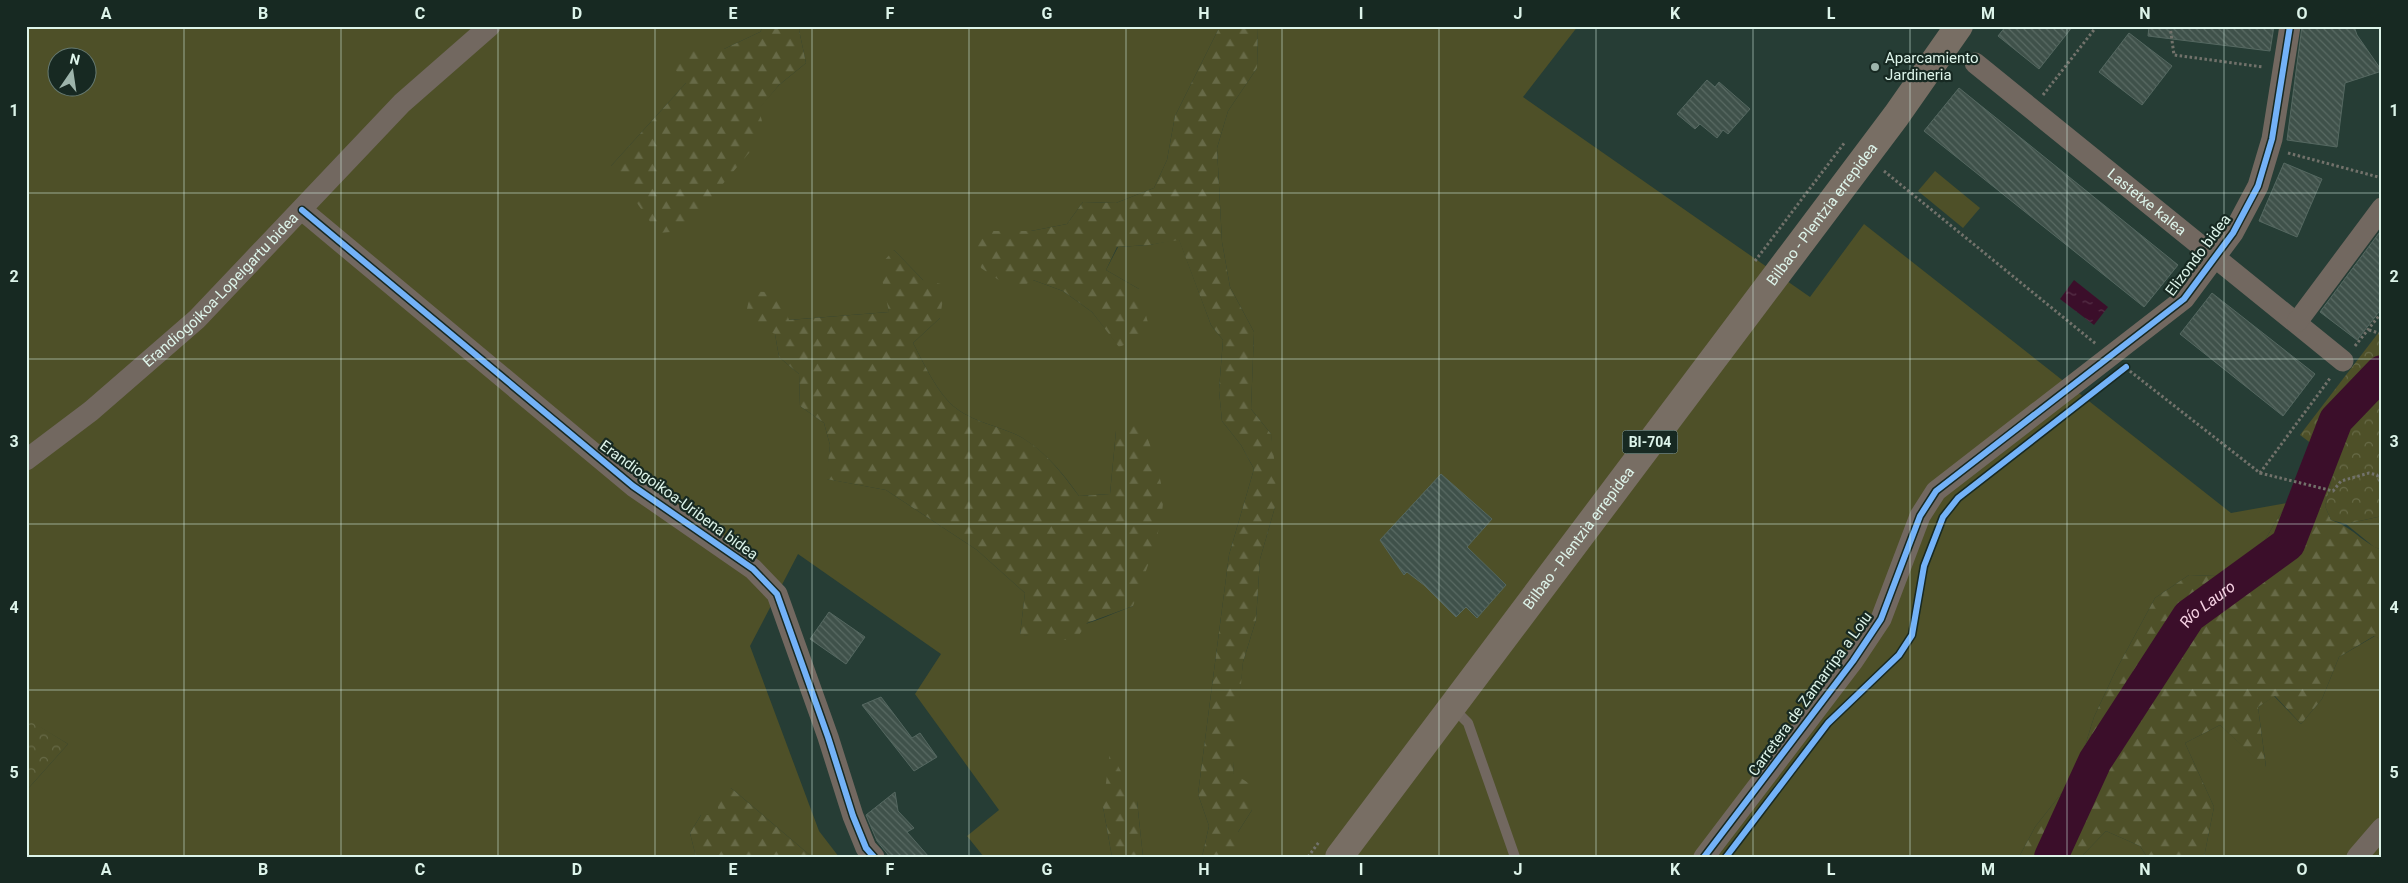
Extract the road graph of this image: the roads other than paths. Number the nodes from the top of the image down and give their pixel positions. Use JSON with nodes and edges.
{"nodes":[{"id":1,"x":490,"y":26,"type":"edge"},
{"id":2,"x":1959,"y":26,"type":"edge"},
{"id":3,"x":2290,"y":26,"type":"edge"},
{"id":4,"x":1974,"y":63,"type":"dead end"},
{"id":5,"x":2382,"y":208,"type":"edge"},
{"id":6,"x":302,"y":210,"type":"junction"},
{"id":7,"x":2215,"y":257,"type":"junction"},
{"id":8,"x":2297,"y":322,"type":"junction"},
{"id":9,"x":2343,"y":361,"type":"dead end"},
{"id":10,"x":2119,"y":365,"type":"joint"},
{"id":11,"x":26,"y":460,"type":"edge"},
{"id":12,"x":1451,"y":707,"type":"junction"},
{"id":13,"x":2382,"y":828,"type":"edge"},
{"id":14,"x":874,"y":857,"type":"edge"},
{"id":15,"x":1339,"y":857,"type":"edge"},
{"id":16,"x":1515,"y":857,"type":"edge"},
{"id":17,"x":1704,"y":857,"type":"edge"},
{"id":18,"x":2357,"y":857,"type":"edge"}],
"edges":[{"from":1,"to":6,"type":"street","name":"Erandiogoikoa-Lopeigartu bidea"},
{"from":2,"to":12,"type":"main road","name":"Bilbao - Plentzia errepidea","number":"BI-704"},
{"from":3,"to":7,"type":"street","name":"Elizondo bidea"},
{"from":4,"to":7,"type":"street","name":"Lastetxe kalea"},
{"from":5,"to":8,"type":"street"},
{"from":6,"to":11,"type":"street","name":"Erandiogoikoa-Lopeigartu bidea"},
{"from":6,"to":14,"type":"street","name":"Erandiogoikoa-Uribena bidea"},
{"from":7,"to":8,"type":"street","name":"Lastetxe kalea"},
{"from":7,"to":10,"type":"street","name":"Elizondo bidea"},
{"from":8,"to":9,"type":"street","name":"Lastetxe kalea"},
{"from":10,"to":17,"type":"street","name":"Carretera de Zamarripa a Loiu"},
{"from":12,"to":15,"type":"main road","name":"Bilbao - Plentzia errepidea","number":"BI-704"},
{"from":12,"to":16,"type":"lane"},
{"from":13,"to":18,"type":"street"}]}
